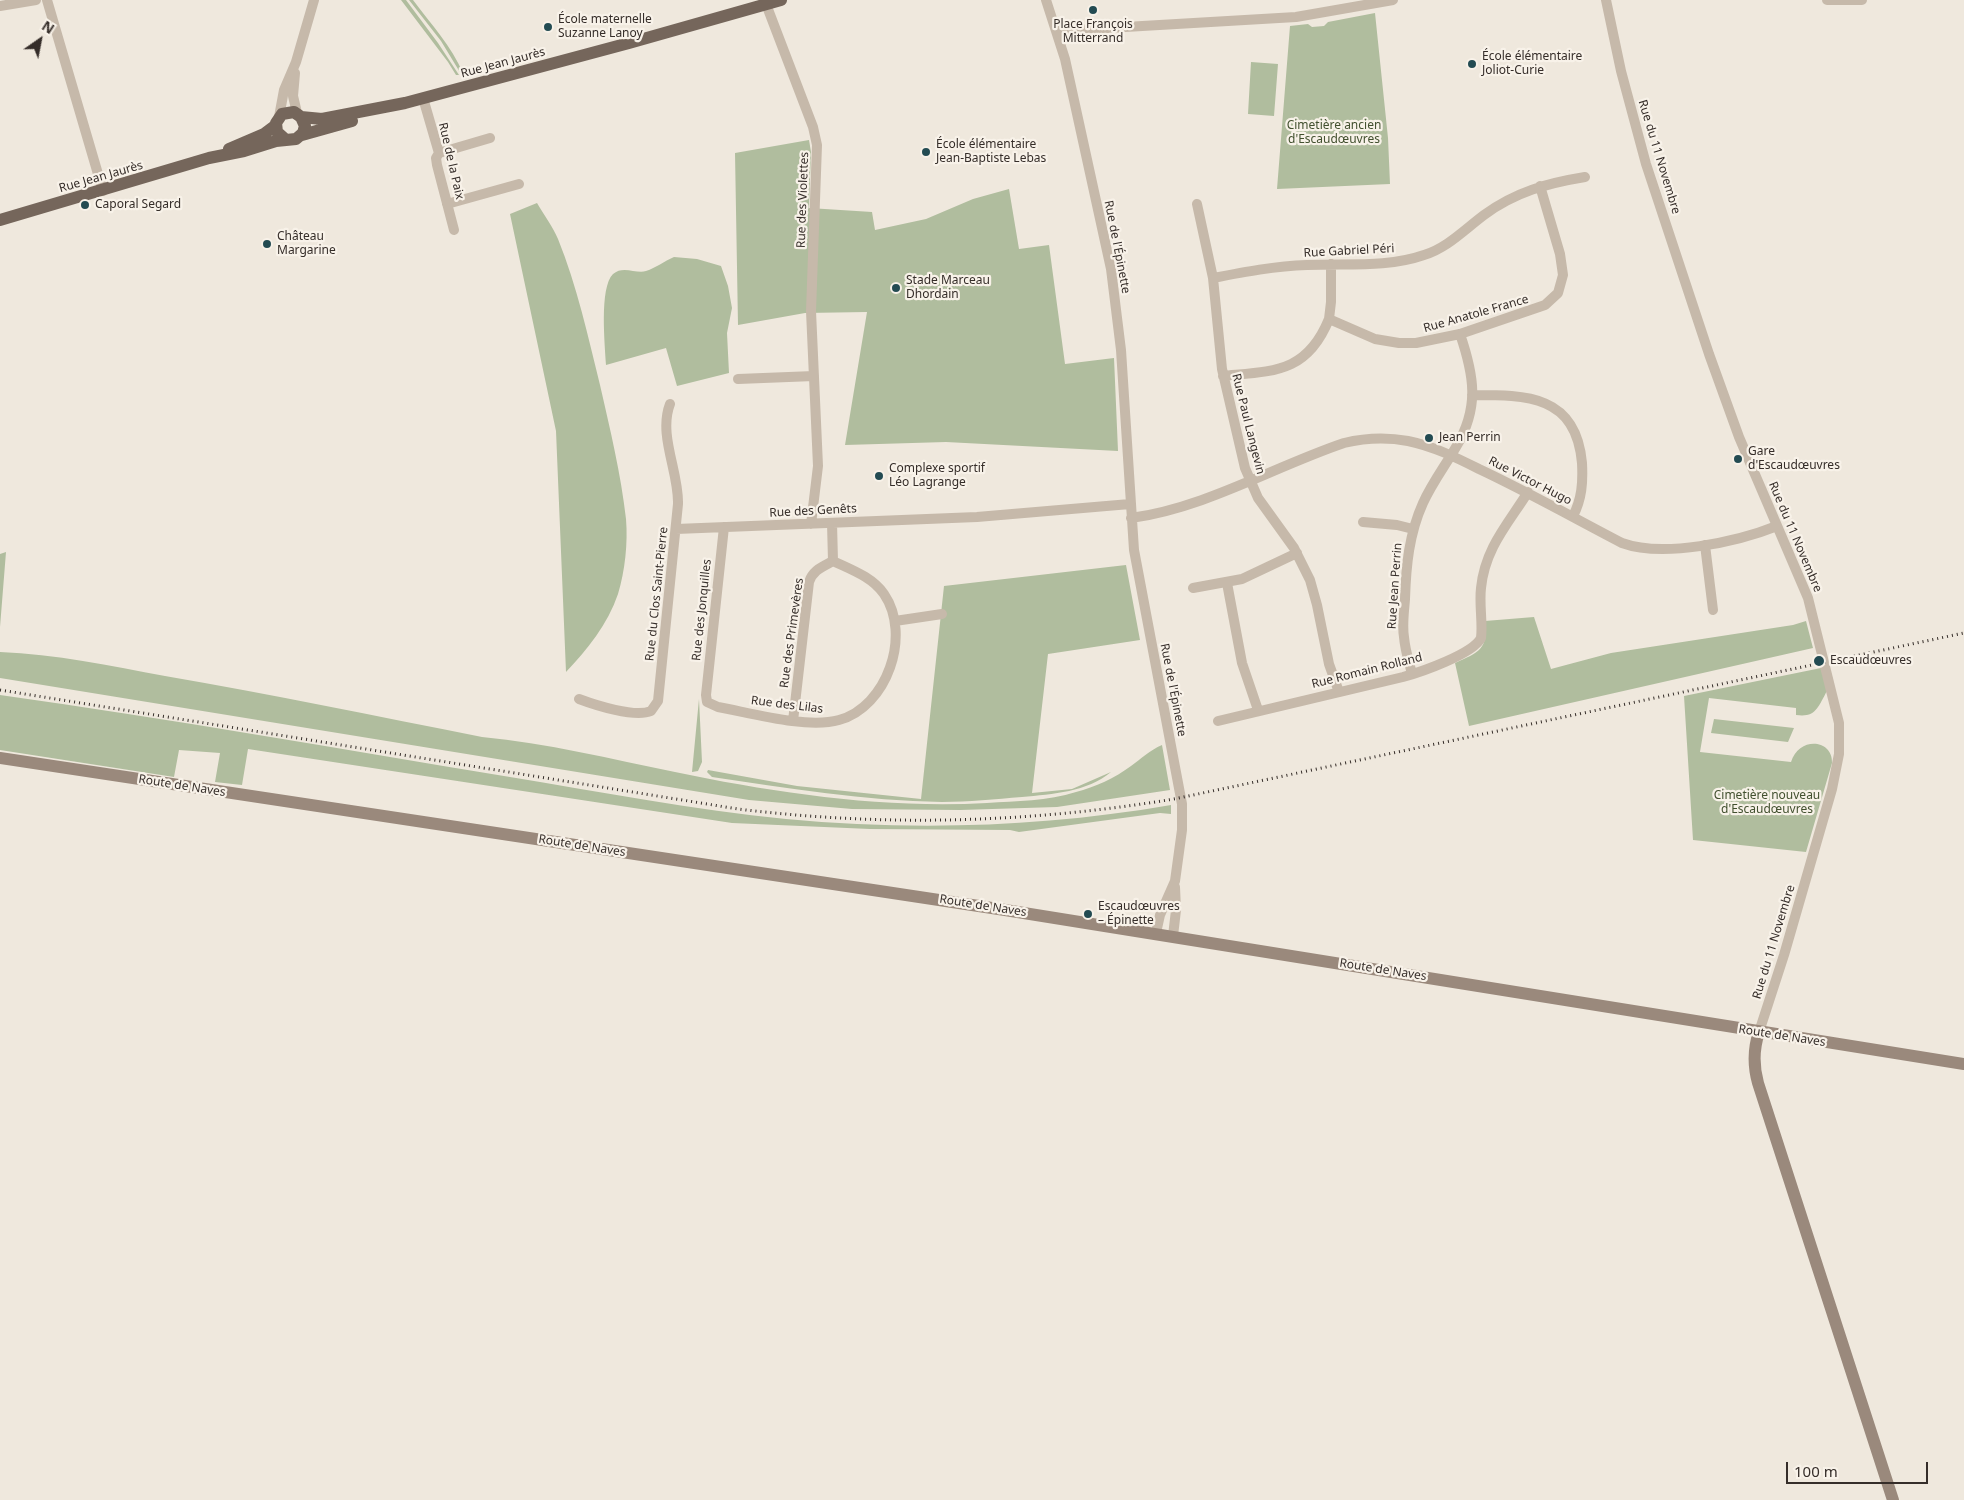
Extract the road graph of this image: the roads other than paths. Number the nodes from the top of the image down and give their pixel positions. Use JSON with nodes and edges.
{"nodes":[{"id":1,"x":36,"y":0,"type":"edge"},
{"id":2,"x":47,"y":0,"type":"edge"},
{"id":3,"x":314,"y":0,"type":"edge"},
{"id":4,"x":781,"y":0,"type":"edge"},
{"id":5,"x":1046,"y":0,"type":"edge"},
{"id":6,"x":1393,"y":0,"type":"edge"},
{"id":7,"x":1606,"y":0,"type":"edge"},
{"id":8,"x":1827,"y":0,"type":"edge"},
{"id":9,"x":1862,"y":0,"type":"edge"},
{"id":10,"x":766,"y":4,"type":"junction"},
{"id":11,"x":0,"y":6,"type":"edge"},
{"id":12,"x":1057,"y":31,"type":"junction"},
{"id":13,"x":296,"y":62,"type":"junction"},
{"id":14,"x":422,"y":98,"type":"junction"},
{"id":15,"x":405,"y":103,"type":"junction"},
{"id":16,"x":299,"y":115,"type":"junction"},
{"id":17,"x":277,"y":121,"type":"junction"},
{"id":18,"x":302,"y":135,"type":"junction"},
{"id":19,"x":490,"y":138,"type":"dead end"},
{"id":20,"x":286,"y":140,"type":"junction"},
{"id":21,"x":439,"y":153,"type":"junction"},
{"id":22,"x":209,"y":158,"type":"junction"},
{"id":23,"x":1586,"y":177,"type":"dead end"},
{"id":24,"x":520,"y":184,"type":"dead end"},
{"id":25,"x":1540,"y":186,"type":"junction"},
{"id":26,"x":103,"y":191,"type":"junction"},
{"id":27,"x":447,"y":204,"type":"junction"},
{"id":28,"x":1197,"y":204,"type":"dead end"},
{"id":29,"x":0,"y":220,"type":"edge"},
{"id":30,"x":454,"y":230,"type":"dead end"},
{"id":31,"x":1331,"y":264,"type":"junction"},
{"id":32,"x":1212,"y":278,"type":"junction"},
{"id":33,"x":1329,"y":319,"type":"junction"},
{"id":34,"x":1460,"y":334,"type":"junction"},
{"id":35,"x":814,"y":376,"type":"junction"},
{"id":36,"x":1223,"y":376,"type":"junction"},
{"id":37,"x":738,"y":379,"type":"dead end"},
{"id":38,"x":1472,"y":394,"type":"junction"},
{"id":39,"x":670,"y":404,"type":"dead end"},
{"id":40,"x":1450,"y":456,"type":"junction"},
{"id":41,"x":1250,"y":481,"type":"junction"},
{"id":42,"x":1528,"y":492,"type":"junction"},
{"id":43,"x":1130,"y":504,"type":"junction"},
{"id":44,"x":1573,"y":516,"type":"junction"},
{"id":45,"x":1131,"y":518,"type":"junction"},
{"id":46,"x":1363,"y":522,"type":"dead end"},
{"id":47,"x":832,"y":523,"type":"junction"},
{"id":48,"x":811,"y":524,"type":"junction"},
{"id":49,"x":1777,"y":526,"type":"junction"},
{"id":50,"x":724,"y":527,"type":"junction"},
{"id":51,"x":676,"y":528,"type":"junction"},
{"id":52,"x":1413,"y":529,"type":"junction"},
{"id":53,"x":1705,"y":544,"type":"junction"},
{"id":54,"x":1297,"y":553,"type":"junction"},
{"id":55,"x":833,"y":562,"type":"junction"},
{"id":56,"x":1227,"y":583,"type":"junction"},
{"id":57,"x":1193,"y":588,"type":"dead end"},
{"id":58,"x":1713,"y":610,"type":"dead end"},
{"id":59,"x":942,"y":614,"type":"dead end"},
{"id":60,"x":895,"y":621,"type":"junction"},
{"id":61,"x":1412,"y":674,"type":"junction"},
{"id":62,"x":1339,"y":692,"type":"junction"},
{"id":63,"x":706,"y":695,"type":"joint"},
{"id":64,"x":579,"y":699,"type":"dead end"},
{"id":65,"x":1258,"y":710,"type":"junction"},
{"id":66,"x":793,"y":721,"type":"junction"},
{"id":67,"x":1218,"y":721,"type":"dead end"},
{"id":68,"x":0,"y":758,"type":"edge"},
{"id":69,"x":1175,"y":881,"type":"junction"},
{"id":70,"x":1156,"y":933,"type":"junction"},
{"id":71,"x":1173,"y":936,"type":"junction"},
{"id":72,"x":1759,"y":1032,"type":"junction"},
{"id":73,"x":1964,"y":1064,"type":"edge"},
{"id":74,"x":1893,"y":1500,"type":"edge"}],
"edges":[{"from":1,"to":11,"type":"street"},
{"from":2,"to":26,"type":"street"},
{"from":3,"to":13,"type":"street"},
{"from":4,"to":10,"type":"main road","name":"Rue Jean Jaurès"},
{"from":5,"to":12,"type":"street","name":"Rue de l'Épinette"},
{"from":6,"to":12,"type":"street"},
{"from":7,"to":49,"type":"street","name":"Rue du 11 Novembre"},
{"from":8,"to":9,"type":"street"},
{"from":10,"to":14,"type":"main road","name":"Rue Jean Jaurès"},
{"from":10,"to":35,"type":"street","name":"Rue des Violettes"},
{"from":12,"to":43,"type":"street","name":"Rue de l'Épinette"},
{"from":13,"to":16,"type":"street"},
{"from":13,"to":17,"type":"street"},
{"from":14,"to":15,"type":"main road","name":"Rue Jean Jaurès"},
{"from":14,"to":21,"type":"street","name":"Rue de la Paix"},
{"from":15,"to":16,"type":"main road","name":"Rue Jean Jaurès"},
{"from":15,"to":18,"type":"main road","name":"Rue Jean Jaurès"},
{"from":16,"to":17,"type":"main road"},
{"from":16,"to":18,"type":"main road"},
{"from":17,"to":20,"type":"main road"},
{"from":17,"to":22,"type":"main road","name":"Rue Jean Jaurès"},
{"from":18,"to":20,"type":"main road"},
{"from":19,"to":21,"type":"street"},
{"from":20,"to":22,"type":"main road","name":"Rue Jean Jaurès"},
{"from":21,"to":27,"type":"street","name":"Rue de la Paix"},
{"from":22,"to":26,"type":"main road","name":"Rue Jean Jaurès"},
{"from":23,"to":25,"type":"street","name":"Rue Gabriel Péri"},
{"from":24,"to":27,"type":"street"},
{"from":25,"to":31,"type":"street","name":"Rue Gabriel Péri"},
{"from":25,"to":34,"type":"street","name":"Rue Anatole France"},
{"from":26,"to":29,"type":"main road","name":"Rue Jean Jaurès"},
{"from":27,"to":30,"type":"street","name":"Rue de la Paix"},
{"from":28,"to":32,"type":"street","name":"Rue Paul Langevin"},
{"from":31,"to":32,"type":"street","name":"Rue Gabriel Péri"},
{"from":31,"to":33,"type":"street"},
{"from":32,"to":36,"type":"street","name":"Rue Paul Langevin"},
{"from":33,"to":34,"type":"street","name":"Rue Anatole France"},
{"from":33,"to":36,"type":"street"},
{"from":34,"to":38,"type":"street","name":"Rue Jean Perrin"},
{"from":35,"to":37,"type":"street"},
{"from":35,"to":48,"type":"street","name":"Rue des Violettes"},
{"from":36,"to":41,"type":"street","name":"Rue Paul Langevin"},
{"from":38,"to":40,"type":"street","name":"Rue Jean Perrin"},
{"from":38,"to":44,"type":"street"},
{"from":39,"to":51,"type":"street","name":"Rue du Clos Saint-Pierre"},
{"from":40,"to":41,"type":"street","name":"Rue Victor Hugo"},
{"from":40,"to":42,"type":"street","name":"Rue Victor Hugo"},
{"from":40,"to":52,"type":"street","name":"Rue Jean Perrin"},
{"from":41,"to":45,"type":"street","name":"Rue Victor Hugo"},
{"from":41,"to":54,"type":"street","name":"Rue Paul Langevin"},
{"from":42,"to":44,"type":"street","name":"Rue Victor Hugo"},
{"from":42,"to":61,"type":"street","name":"Rue Romain Rolland"},
{"from":43,"to":45,"type":"street","name":"Rue de l'Épinette"},
{"from":43,"to":47,"type":"street","name":"Rue des Genêts"},
{"from":44,"to":53,"type":"street","name":"Rue Victor Hugo"},
{"from":45,"to":69,"type":"street","name":"Rue de l'Épinette"},
{"from":46,"to":52,"type":"street"},
{"from":47,"to":48,"type":"street","name":"Rue des Genêts"},
{"from":47,"to":55,"type":"street"},
{"from":48,"to":50,"type":"street","name":"Rue des Genêts"},
{"from":49,"to":53,"type":"street","name":"Rue Victor Hugo"},
{"from":49,"to":72,"type":"street","name":"Rue du 11 Novembre"},
{"from":50,"to":51,"type":"street","name":"Rue des Genêts"},
{"from":50,"to":63,"type":"street","name":"Rue des Jonquilles"},
{"from":51,"to":64,"type":"street","name":"Rue du Clos Saint-Pierre"},
{"from":52,"to":61,"type":"street","name":"Rue Jean Perrin"},
{"from":53,"to":58,"type":"street"},
{"from":54,"to":56,"type":"street"},
{"from":54,"to":62,"type":"street","name":"Rue Paul Langevin"},
{"from":55,"to":60,"type":"street","name":"Rue des Lilas"},
{"from":55,"to":66,"type":"street","name":"Rue des Primevères"},
{"from":56,"to":57,"type":"street"},
{"from":56,"to":65,"type":"street"},
{"from":59,"to":60,"type":"street"},
{"from":60,"to":66,"type":"street","name":"Rue des Lilas"},
{"from":61,"to":62,"type":"street","name":"Rue Romain Rolland"},
{"from":62,"to":65,"type":"street","name":"Rue Romain Rolland"},
{"from":63,"to":66,"type":"street","name":"Rue des Lilas"},
{"from":65,"to":67,"type":"street","name":"Rue Romain Rolland"},
{"from":68,"to":70,"type":"main road","name":"Route de Naves"},
{"from":69,"to":70,"type":"street","name":"Rue de l'Épinette"},
{"from":69,"to":71,"type":"street","name":"Rue de l'Épinette"},
{"from":70,"to":71,"type":"main road","name":"Route de Naves"},
{"from":71,"to":72,"type":"main road","name":"Route de Naves"},
{"from":72,"to":73,"type":"main road","name":"Route de Naves"},
{"from":72,"to":74,"type":"main road"}]}
